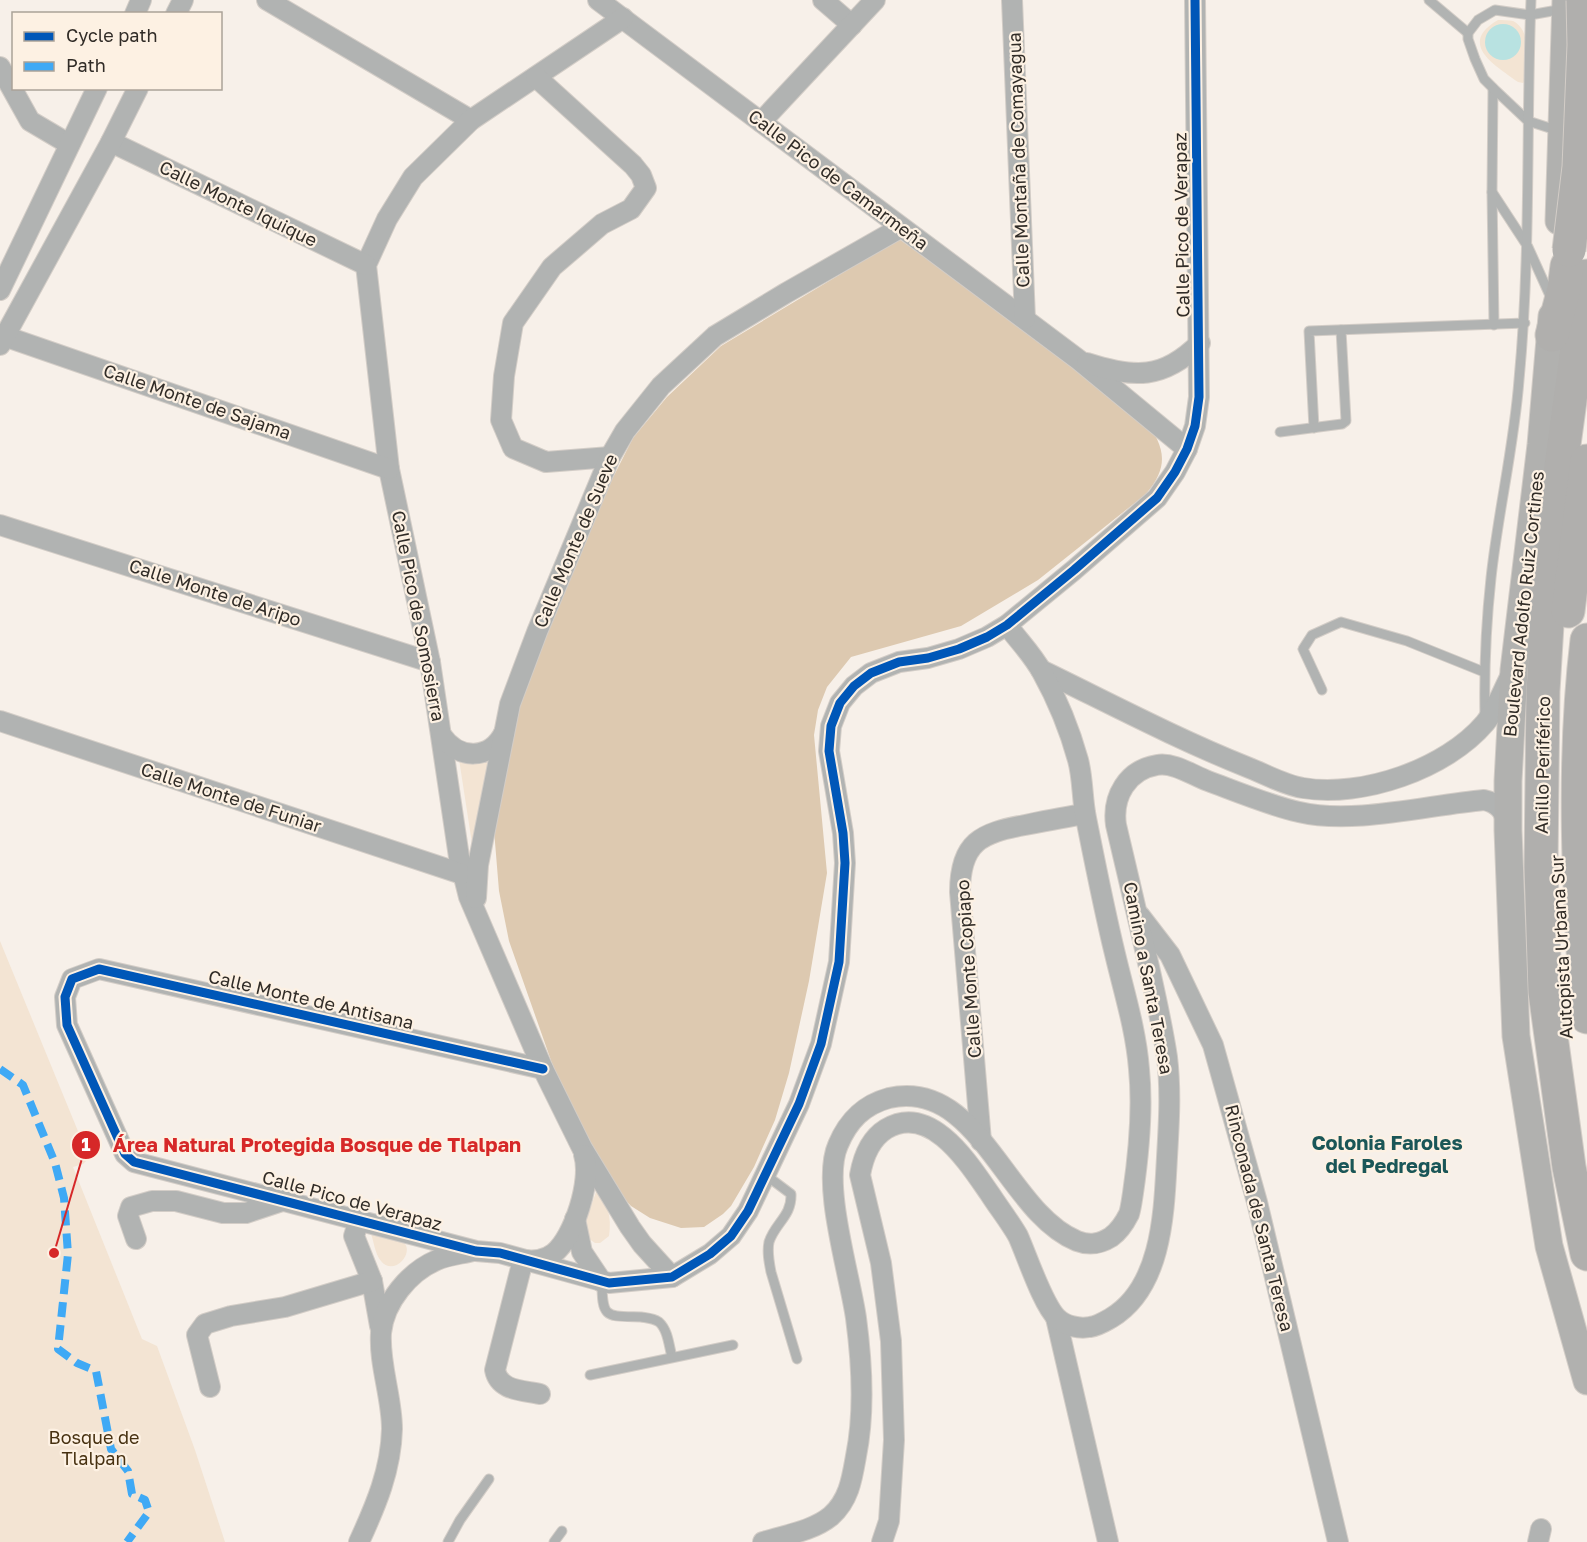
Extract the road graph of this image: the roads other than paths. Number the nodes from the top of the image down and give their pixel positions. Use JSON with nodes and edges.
{"nodes":[{"id":1,"x":167,"y":0,"type":"edge"},
{"id":2,"x":182,"y":0,"type":"edge"},
{"id":3,"x":267,"y":0,"type":"edge"},
{"id":4,"x":598,"y":0,"type":"edge"},
{"id":5,"x":823,"y":0,"type":"edge"},
{"id":6,"x":875,"y":0,"type":"edge"},
{"id":7,"x":1012,"y":0,"type":"edge"},
{"id":8,"x":1195,"y":0,"type":"edge"},
{"id":9,"x":1429,"y":0,"type":"edge"},
{"id":10,"x":1531,"y":0,"type":"edge"},
{"id":11,"x":1572,"y":2,"type":"edge"},
{"id":12,"x":1530,"y":15,"type":"junction"},
{"id":13,"x":622,"y":18,"type":"junction"},
{"id":14,"x":852,"y":25,"type":"junction"},
{"id":15,"x":1468,"y":33,"type":"junction"},
{"id":16,"x":0,"y":67,"type":"edge"},
{"id":17,"x":536,"y":78,"type":"junction"},
{"id":18,"x":1493,"y":88,"type":"junction"},
{"id":19,"x":12,"y":89,"type":"edge"},
{"id":20,"x":13,"y":90,"type":"edge"},
{"id":21,"x":96,"y":90,"type":"edge"},
{"id":22,"x":137,"y":90,"type":"edge"},
{"id":23,"x":471,"y":120,"type":"junction"},
{"id":24,"x":1528,"y":121,"type":"junction"},
{"id":25,"x":761,"y":122,"type":"junction"},
{"id":26,"x":1575,"y":124,"type":"edge"},
{"id":27,"x":111,"y":142,"type":"junction"},
{"id":28,"x":69,"y":144,"type":"junction"},
{"id":29,"x":1492,"y":192,"type":"junction"},
{"id":30,"x":34,"y":218,"type":"junction"},
{"id":31,"x":900,"y":228,"type":"junction"},
{"id":32,"x":59,"y":236,"type":"junction"},
{"id":33,"x":1528,"y":247,"type":"junction"},
{"id":34,"x":1578,"y":263,"type":"edge"},
{"id":35,"x":366,"y":265,"type":"junction"},
{"id":36,"x":0,"y":290,"type":"edge"},
{"id":37,"x":1553,"y":302,"type":"junction"},
{"id":38,"x":1025,"y":319,"type":"junction"},
{"id":39,"x":1494,"y":325,"type":"junction"},
{"id":40,"x":1538,"y":329,"type":"junction"},
{"id":41,"x":1341,"y":330,"type":"junction"},
{"id":42,"x":2,"y":340,"type":"edge"},
{"id":43,"x":1200,"y":343,"type":"junction"},
{"id":44,"x":1079,"y":360,"type":"junction"},
{"id":45,"x":1314,"y":428,"type":"junction"},
{"id":46,"x":1280,"y":432,"type":"dead end"},
{"id":47,"x":1187,"y":449,"type":"junction"},
{"id":48,"x":610,"y":457,"type":"junction"},
{"id":49,"x":1587,"y":461,"type":"edge"},
{"id":50,"x":389,"y":468,"type":"junction"},
{"id":51,"x":0,"y":525,"type":"edge"},
{"id":52,"x":1007,"y":625,"type":"junction"},
{"id":53,"x":1587,"y":640,"type":"edge"},
{"id":54,"x":430,"y":662,"type":"junction"},
{"id":55,"x":1041,"y":670,"type":"junction"},
{"id":56,"x":1514,"y":670,"type":"junction"},
{"id":57,"x":1484,"y":672,"type":"junction"},
{"id":58,"x":1322,"y":690,"type":"dead end"},
{"id":59,"x":0,"y":721,"type":"edge"},
{"id":60,"x":1486,"y":722,"type":"junction"},
{"id":61,"x":504,"y":733,"type":"junction"},
{"id":62,"x":442,"y":736,"type":"junction"},
{"id":63,"x":1222,"y":757,"type":"junction"},
{"id":64,"x":1207,"y":781,"type":"junction"},
{"id":65,"x":1085,"y":814,"type":"junction"},
{"id":66,"x":1508,"y":830,"type":"junction"},
{"id":67,"x":462,"y":874,"type":"junction"},
{"id":68,"x":1137,"y":912,"type":"junction"},
{"id":69,"x":478,"y":919,"type":"junction"},
{"id":70,"x":72,"y":979,"type":"joint"},
{"id":71,"x":1587,"y":1017,"type":"edge"},
{"id":72,"x":543,"y":1069,"type":"junction"},
{"id":73,"x":981,"y":1141,"type":"junction"},
{"id":74,"x":582,"y":1148,"type":"junction"},
{"id":75,"x":767,"y":1176,"type":"junction"},
{"id":76,"x":1587,"y":1180,"type":"edge"},
{"id":77,"x":285,"y":1200,"type":"junction"},
{"id":78,"x":575,"y":1219,"type":"junction"},
{"id":79,"x":359,"y":1220,"type":"junction"},
{"id":80,"x":136,"y":1239,"type":"dead end"},
{"id":81,"x":476,"y":1251,"type":"junction"},
{"id":82,"x":1586,"y":1252,"type":"edge"},
{"id":83,"x":523,"y":1260,"type":"junction"},
{"id":84,"x":672,"y":1277,"type":"junction"},
{"id":85,"x":372,"y":1281,"type":"junction"},
{"id":86,"x":602,"y":1282,"type":"junction"},
{"id":87,"x":1056,"y":1318,"type":"junction"},
{"id":88,"x":381,"y":1334,"type":"junction"},
{"id":89,"x":733,"y":1345,"type":"dead end"},
{"id":90,"x":672,"y":1357,"type":"junction"},
{"id":91,"x":797,"y":1359,"type":"dead end"},
{"id":92,"x":590,"y":1375,"type":"dead end"},
{"id":93,"x":1587,"y":1381,"type":"edge"},
{"id":94,"x":210,"y":1387,"type":"dead end"},
{"id":95,"x":540,"y":1394,"type":"dead end"},
{"id":96,"x":489,"y":1479,"type":"dead end"},
{"id":97,"x":562,"y":1532,"type":"dead end"},
{"id":98,"x":887,"y":1540,"type":"edge"},
{"id":99,"x":359,"y":1542,"type":"edge"},
{"id":100,"x":448,"y":1542,"type":"edge"},
{"id":101,"x":554,"y":1542,"type":"edge"},
{"id":102,"x":763,"y":1542,"type":"edge"},
{"id":103,"x":1108,"y":1542,"type":"edge"},
{"id":104,"x":1338,"y":1542,"type":"edge"}],
"edges":[{"from":1,"to":2,"type":"street"},
{"from":3,"to":23,"type":"street"},
{"from":4,"to":13,"type":"street","name":"Calle Pico de Camarmeña"},
{"from":5,"to":14,"type":"street"},
{"from":6,"to":14,"type":"street"},
{"from":7,"to":38,"type":"street","name":"Calle Montaña de Comayagua"},
{"from":8,"to":43,"type":"street","name":"Calle Pico de Verapaz"},
{"from":9,"to":15,"type":"lane"},
{"from":10,"to":12,"type":"lane"},
{"from":11,"to":12,"type":"lane"},
{"from":11,"to":26,"type":"highway"},
{"from":11,"to":34,"type":"highway","bridge":true},
{"from":12,"to":15,"type":"lane"},
{"from":12,"to":24,"type":"lane"},
{"from":13,"to":17,"type":"street"},
{"from":13,"to":25,"type":"street","name":"Calle Pico de Camarmeña"},
{"from":14,"to":25,"type":"street"},
{"from":15,"to":18,"type":"lane"},
{"from":16,"to":19,"type":"street"},
{"from":17,"to":23,"type":"street"},
{"from":17,"to":48,"type":"street"},
{"from":18,"to":24,"type":"lane"},
{"from":18,"to":29,"type":"lane"},
{"from":20,"to":28,"type":"street"},
{"from":21,"to":28,"type":"street"},
{"from":22,"to":27,"type":"street"},
{"from":23,"to":35,"type":"street"},
{"from":24,"to":26,"type":"lane"},
{"from":24,"to":33,"type":"lane"},
{"from":25,"to":31,"type":"street","name":"Calle Pico de Camarmeña"},
{"from":26,"to":37,"type":"main road","name":"Boulevard Adolfo Ruiz Cortines"},
{"from":27,"to":32,"type":"street"},
{"from":27,"to":35,"type":"street","name":"Calle Monte Iquique"},
{"from":28,"to":30,"type":"street"},
{"from":29,"to":33,"type":"lane"},
{"from":29,"to":39,"type":"lane"},
{"from":30,"to":32,"type":"street"},
{"from":30,"to":36,"type":"street"},
{"from":31,"to":38,"type":"street","name":"Calle Pico de Camarmeña"},
{"from":31,"to":48,"type":"street","name":"Calle Monte de Sueve"},
{"from":32,"to":42,"type":"street"},
{"from":33,"to":37,"type":"lane"},
{"from":33,"to":40,"type":"lane"},
{"from":34,"to":40,"type":"highway"},
{"from":34,"to":82,"type":"highway","name":"Anillo Periférico"},
{"from":35,"to":50,"type":"street","name":"Calle Pico de Somosierra"},
{"from":37,"to":40,"type":"main road","name":"Boulevard Adolfo Ruiz Cortines"},
{"from":38,"to":44,"type":"street","name":"Calle Pico de Camarmeña"},
{"from":39,"to":40,"type":"lane"},
{"from":39,"to":41,"type":"lane"},
{"from":40,"to":56,"type":"main road","name":"Boulevard Adolfo Ruiz Cortines"},
{"from":40,"to":57,"type":"lane"},
{"from":41,"to":45,"type":"lane"},
{"from":41,"to":45,"type":"lane"},
{"from":42,"to":50,"type":"street","name":"Calle Monte de Sajama"},
{"from":43,"to":44,"type":"street","name":"Calle Pico de Camarmeña"},
{"from":43,"to":47,"type":"street","name":"Calle Pico de Verapaz"},
{"from":44,"to":47,"type":"street","name":"Calle Pico de Camarmeña"},
{"from":45,"to":46,"type":"lane"},
{"from":47,"to":52,"type":"street"},
{"from":48,"to":61,"type":"street","name":"Calle Monte de Sueve"},
{"from":49,"to":76,"type":"highway","name":"Autopista Urbana Sur"},
{"from":50,"to":54,"type":"street","name":"Calle Pico de Somosierra"},
{"from":51,"to":54,"type":"street","name":"Calle Monte de Aripo"},
{"from":52,"to":55,"type":"street","name":"Camino a Santa Teresa"},
{"from":52,"to":75,"type":"street"},
{"from":53,"to":71,"type":"highway","name":"Autopista Urbana Sur"},
{"from":54,"to":62,"type":"street","name":"Calle Pico de Somosierra"},
{"from":55,"to":63,"type":"street","name":"Camino a Santa Teresa"},
{"from":55,"to":65,"type":"street","name":"Camino a Santa Teresa"},
{"from":56,"to":60,"type":"street","name":"Camino a Santa Teresa"},
{"from":56,"to":66,"type":"main road","name":"Boulevard Adolfo Ruiz Cortines"},
{"from":57,"to":58,"type":"lane"},
{"from":57,"to":60,"type":"lane"},
{"from":59,"to":67,"type":"street","name":"Calle Monte de Funiar"},
{"from":60,"to":63,"type":"street","name":"Camino a Santa Teresa"},
{"from":61,"to":62,"type":"street"},
{"from":61,"to":69,"type":"street","name":"Calle Monte de Sueve"},
{"from":62,"to":67,"type":"street","name":"Calle Pico de Somosierra"},
{"from":63,"to":64,"type":"street"},
{"from":64,"to":66,"type":"street","name":"Camino a Santa Teresa"},
{"from":64,"to":68,"type":"street","name":"Camino a Santa Teresa"},
{"from":65,"to":73,"type":"street","name":"Calle Monte Copiapo"},
{"from":65,"to":73,"type":"street","name":"Camino a Santa Teresa"},
{"from":66,"to":93,"type":"main road","name":"Boulevard Adolfo Ruiz Cortines"},
{"from":67,"to":69,"type":"street","name":"Calle Pico de Somosierra"},
{"from":68,"to":87,"type":"street","name":"Camino a Santa Teresa"},
{"from":68,"to":104,"type":"street","name":"Rinconada de Santa Teresa"},
{"from":69,"to":72,"type":"street","name":"Calle Pico de Somosierra"},
{"from":70,"to":72,"type":"street","name":"Calle Monte de Antisana"},
{"from":70,"to":77,"type":"street","name":"Calle Pico de Verapaz"},
{"from":72,"to":74,"type":"street","name":"Calle Pico de Somosierra"},
{"from":73,"to":102,"type":"street","name":"Camino a Santa Teresa"},
{"from":74,"to":78,"type":"street"},
{"from":74,"to":84,"type":"street","name":"Calle Pico de Somosierra"},
{"from":75,"to":84,"type":"street"},
{"from":75,"to":91,"type":"lane"},
{"from":77,"to":79,"type":"street","name":"Calle Pico de Verapaz"},
{"from":77,"to":80,"type":"street"},
{"from":78,"to":83,"type":"street"},
{"from":78,"to":86,"type":"street"},
{"from":79,"to":81,"type":"street","name":"Calle Pico de Verapaz"},
{"from":79,"to":85,"type":"street"},
{"from":81,"to":83,"type":"street"},
{"from":81,"to":88,"type":"street","name":"Calle Pico de Verapaz"},
{"from":83,"to":86,"type":"street"},
{"from":83,"to":95,"type":"street"},
{"from":84,"to":86,"type":"street"},
{"from":85,"to":88,"type":"street"},
{"from":85,"to":94,"type":"street"},
{"from":86,"to":90,"type":"lane"},
{"from":87,"to":98,"type":"street"},
{"from":87,"to":103,"type":"street"},
{"from":88,"to":99,"type":"street","name":"Calle Pico de Verapaz"},
{"from":89,"to":90,"type":"lane"},
{"from":90,"to":92,"type":"lane"},
{"from":96,"to":100,"type":"lane"},
{"from":97,"to":101,"type":"lane"}]}
